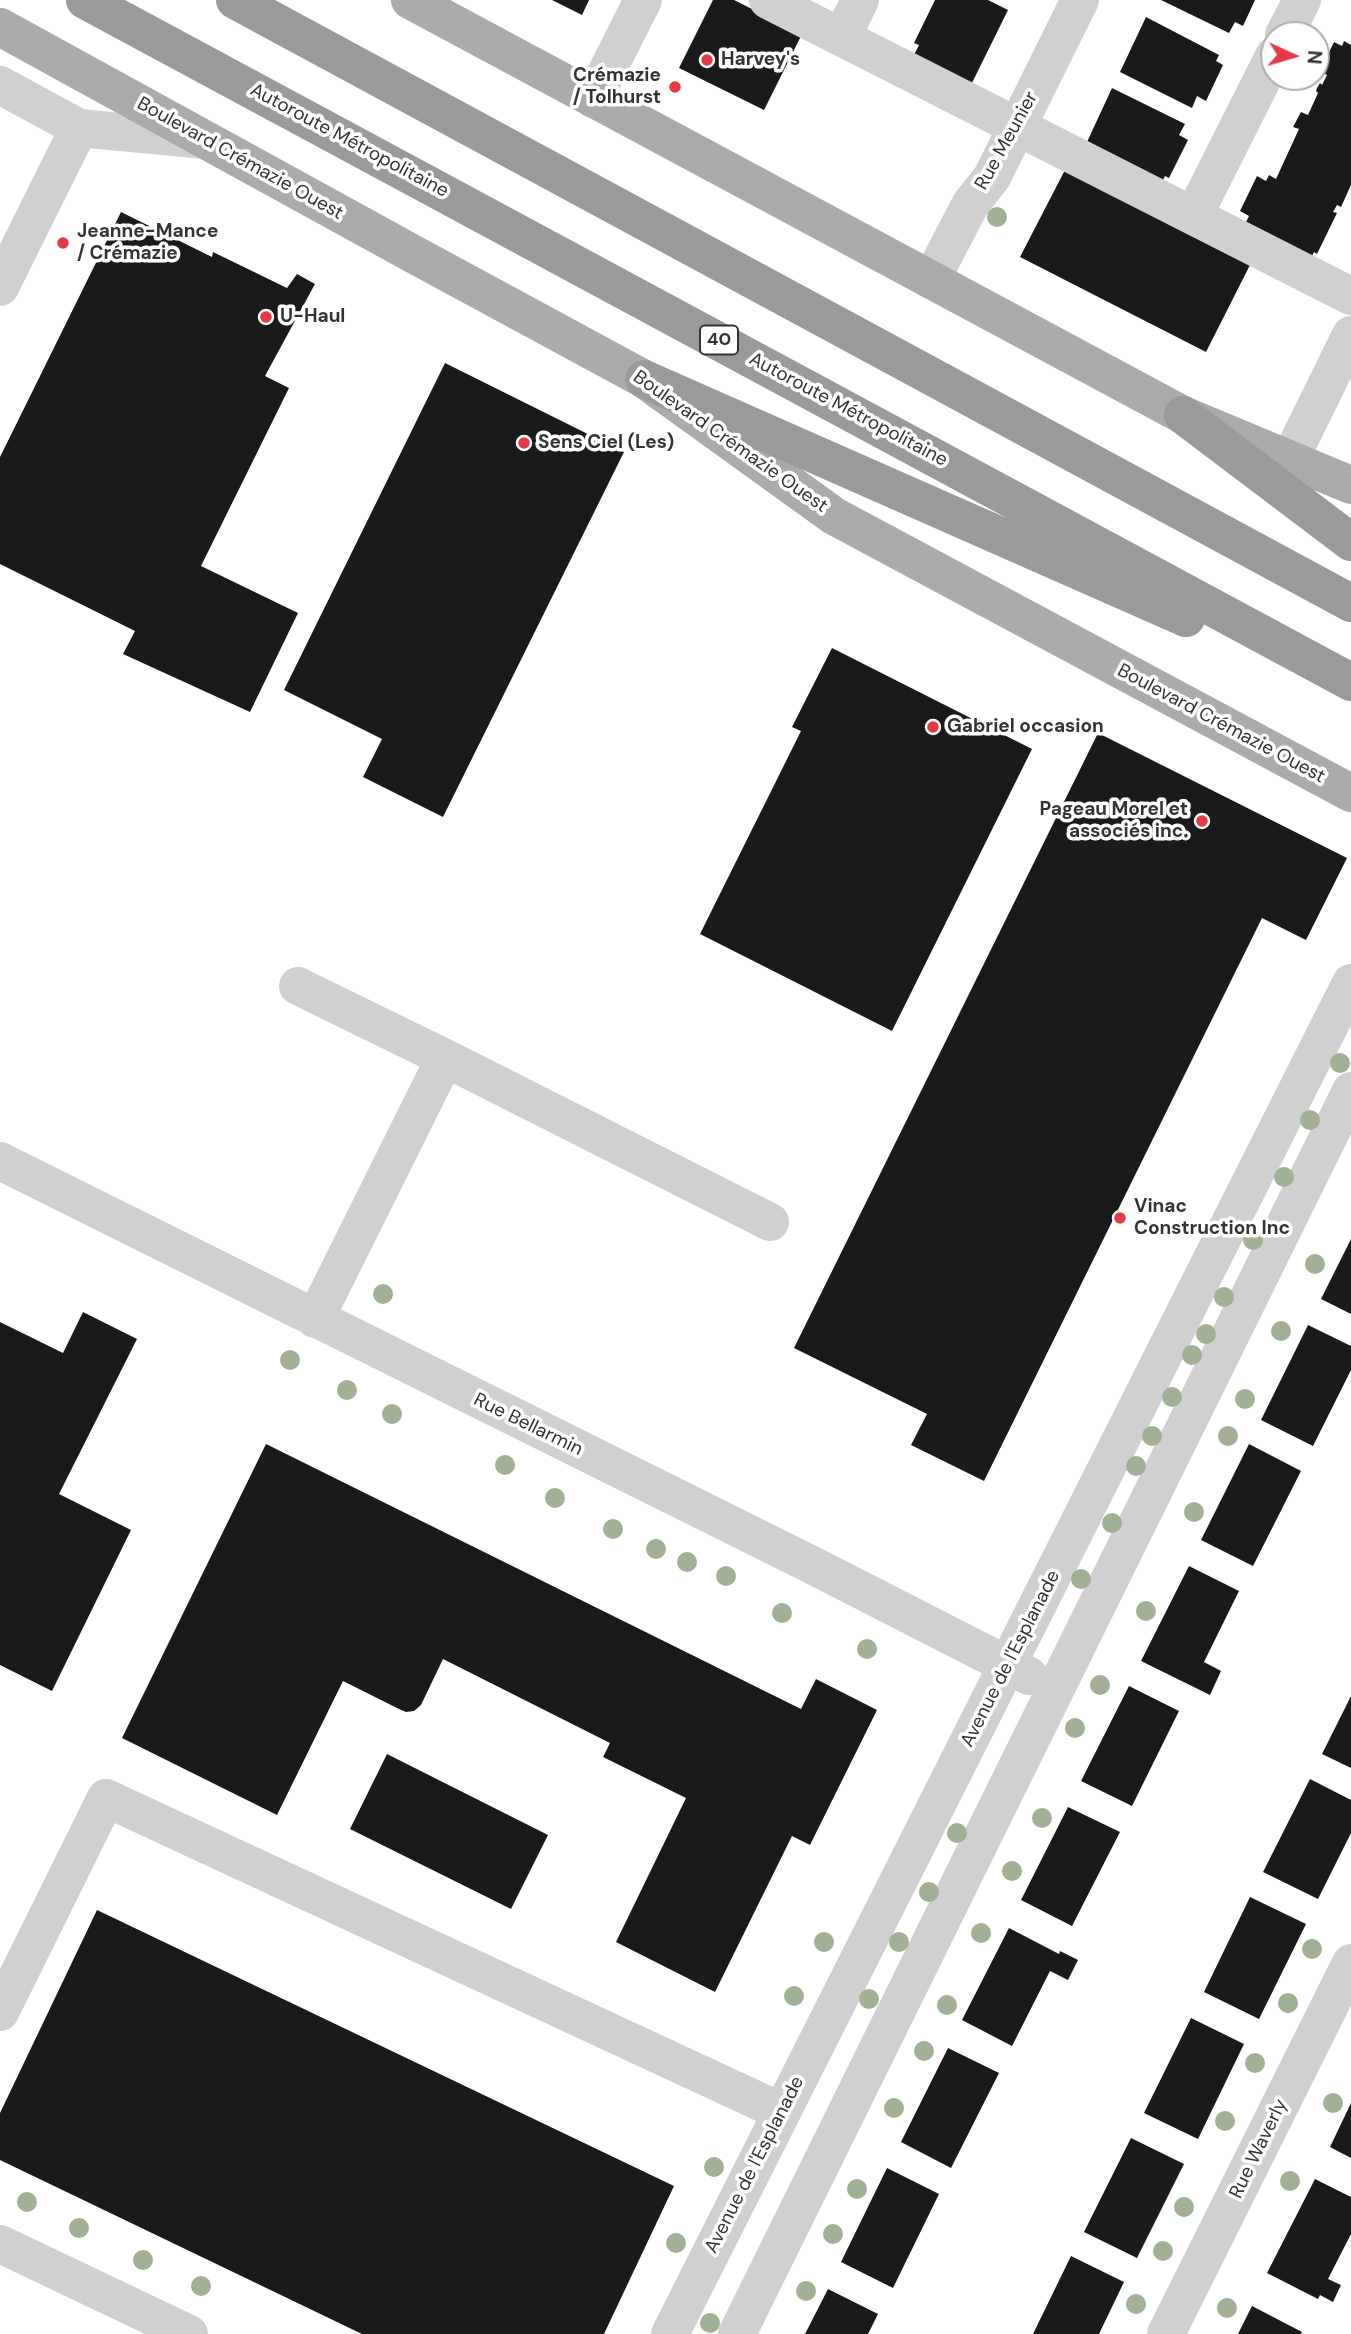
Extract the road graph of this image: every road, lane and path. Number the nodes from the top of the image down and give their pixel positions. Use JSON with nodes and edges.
{"nodes":[{"id":1,"x":85,"y":0,"type":"edge"},
{"id":2,"x":235,"y":0,"type":"edge"},
{"id":3,"x":410,"y":0,"type":"edge"},
{"id":4,"x":643,"y":0,"type":"edge"},
{"id":5,"x":768,"y":0,"type":"edge"},
{"id":6,"x":860,"y":0,"type":"edge"},
{"id":7,"x":1080,"y":0,"type":"edge"},
{"id":8,"x":1302,"y":0,"type":"edge"},
{"id":9,"x":1291,"y":21,"type":"edge"},
{"id":10,"x":0,"y":27,"type":"edge"},
{"id":11,"x":842,"y":37,"type":"junction"},
{"id":12,"x":1260,"y":84,"type":"edge"},
{"id":13,"x":0,"y":85,"type":"edge"},
{"id":14,"x":593,"y":99,"type":"junction"},
{"id":15,"x":1017,"y":125,"type":"junction"},
{"id":16,"x":79,"y":128,"type":"junction"},
{"id":17,"x":205,"y":140,"type":"junction"},
{"id":18,"x":1194,"y":215,"type":"junction"},
{"id":19,"x":931,"y":280,"type":"junction"},
{"id":20,"x":0,"y":287,"type":"edge"},
{"id":21,"x":1351,"y":296,"type":"edge"},
{"id":22,"x":1351,"y":335,"type":"edge"},
{"id":23,"x":644,"y":379,"type":"junction"},
{"id":24,"x":1182,"y":415,"type":"junction"},
{"id":25,"x":1290,"y":459,"type":"junction"},
{"id":26,"x":1351,"y":485,"type":"edge"},
{"id":27,"x":1351,"y":542,"type":"edge"},
{"id":28,"x":1351,"y":603,"type":"edge"},
{"id":29,"x":1351,"y":682,"type":"edge"},
{"id":30,"x":1351,"y":691,"type":"edge"},
{"id":31,"x":1351,"y":793,"type":"edge"},
{"id":32,"x":1351,"y":983,"type":"edge"},
{"id":33,"x":298,"y":986,"type":"dead end"},
{"id":34,"x":445,"y":1058,"type":"junction"},
{"id":35,"x":1351,"y":1091,"type":"edge"},
{"id":36,"x":0,"y":1161,"type":"edge"},
{"id":37,"x":770,"y":1222,"type":"dead end"},
{"id":38,"x":315,"y":1319,"type":"junction"},
{"id":39,"x":1008,"y":1666,"type":"junction"},
{"id":40,"x":1056,"y":1689,"type":"junction"},
{"id":41,"x":1351,"y":1963,"type":"edge"},
{"id":42,"x":0,"y":2012,"type":"edge"},
{"id":43,"x":782,"y":2112,"type":"junction"},
{"id":44,"x":0,"y":2244,"type":"edge"},
{"id":45,"x":189,"y":2334,"type":"edge"},
{"id":46,"x":670,"y":2334,"type":"edge"},
{"id":47,"x":737,"y":2334,"type":"edge"},
{"id":48,"x":1166,"y":2334,"type":"edge"}],
"edges":[{"from":1,"to":29,"type":"highway","name":"Autoroute Métropolitaine","number":"40"},
{"from":2,"to":28,"type":"highway"},
{"from":3,"to":14,"type":"main road"},
{"from":4,"to":14,"type":"street"},
{"from":5,"to":11,"type":"street"},
{"from":6,"to":11,"type":"street"},
{"from":7,"to":15,"type":"street","name":"Rue Meunier"},
{"from":8,"to":9,"type":"street"},
{"from":10,"to":17,"type":"main road","name":"Boulevard Crémazie Ouest"},
{"from":11,"to":15,"type":"street"},
{"from":12,"to":18,"type":"street"},
{"from":13,"to":16,"type":"street"},
{"from":14,"to":19,"type":"main road"},
{"from":15,"to":18,"type":"street"},
{"from":15,"to":19,"type":"street","name":"Rue Meunier"},
{"from":16,"to":17,"type":"street"},
{"from":16,"to":20,"type":"street"},
{"from":17,"to":23,"type":"main road","name":"Boulevard Crémazie Ouest"},
{"from":18,"to":21,"type":"street"},
{"from":19,"to":24,"type":"main road"},
{"from":22,"to":25,"type":"street"},
{"from":23,"to":30,"type":"highway"},
{"from":23,"to":31,"type":"main road","name":"Boulevard Crémazie Ouest"},
{"from":24,"to":25,"type":"main road"},
{"from":24,"to":27,"type":"highway"},
{"from":25,"to":26,"type":"main road"},
{"from":32,"to":39,"type":"street","name":"Avenue de l'Esplanade"},
{"from":33,"to":34,"type":"street"},
{"from":34,"to":37,"type":"street"},
{"from":34,"to":38,"type":"street"},
{"from":35,"to":40,"type":"street"},
{"from":36,"to":38,"type":"street","name":"Rue Bellarmin"},
{"from":38,"to":39,"type":"street","name":"Rue Bellarmin"},
{"from":39,"to":40,"type":"street","name":"Rue Bellarmin"},
{"from":39,"to":43,"type":"street","name":"Avenue de l'Esplanade"},
{"from":40,"to":47,"type":"street"},
{"from":41,"to":48,"type":"street","name":"Rue Waverly"},
{"from":42,"to":43,"type":"street"},
{"from":43,"to":46,"type":"street","name":"Avenue de l'Esplanade"},
{"from":44,"to":45,"type":"street"}]}
